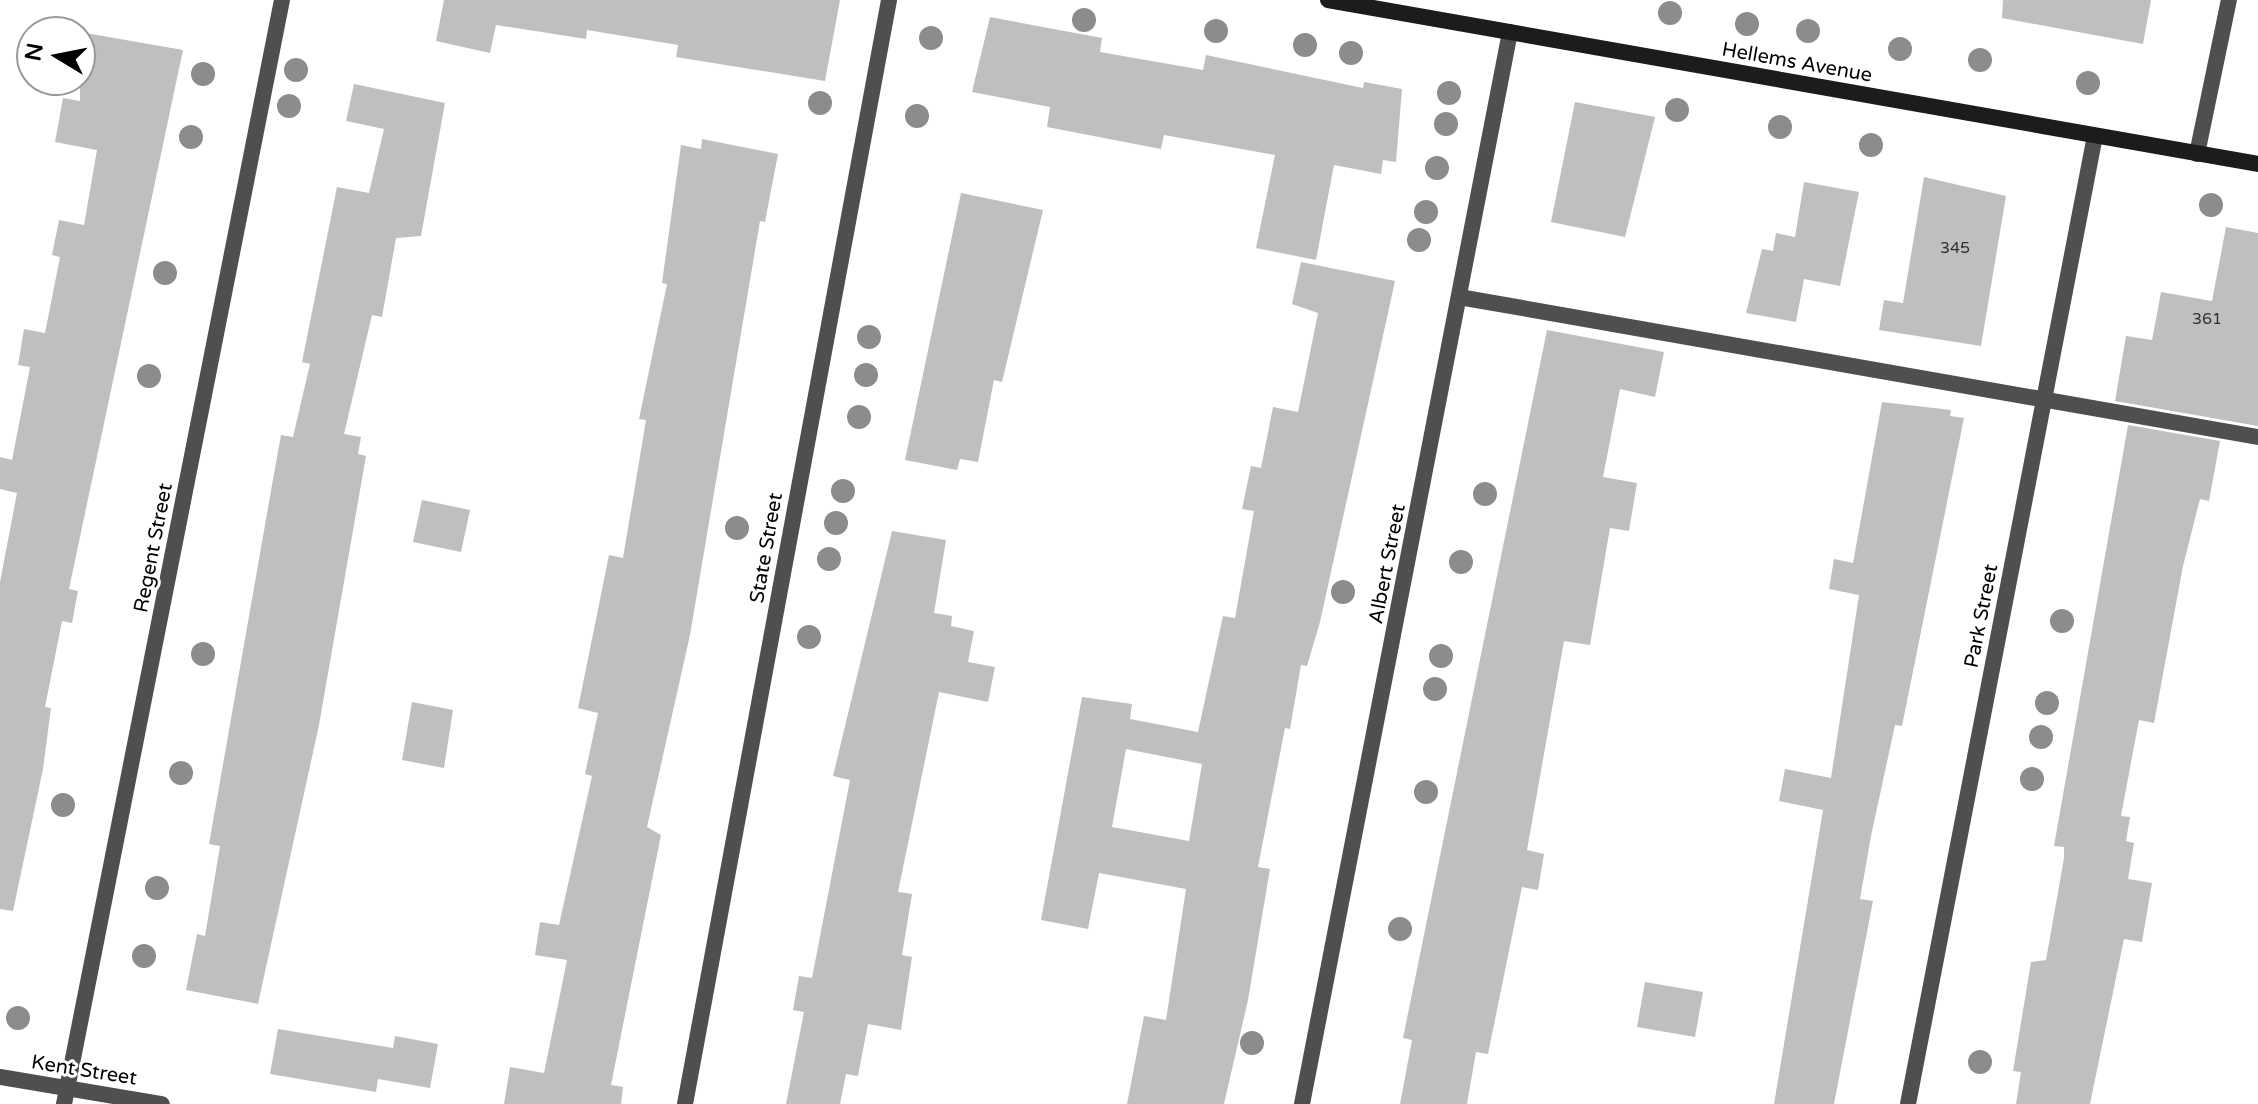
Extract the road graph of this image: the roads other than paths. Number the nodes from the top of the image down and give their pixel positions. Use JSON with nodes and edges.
{"nodes":[{"id":1,"x":282,"y":0,"type":"edge"},
{"id":2,"x":889,"y":0,"type":"edge"},
{"id":3,"x":1328,"y":0,"type":"edge"},
{"id":4,"x":2229,"y":0,"type":"edge"},
{"id":5,"x":1510,"y":32,"type":"junction"},
{"id":6,"x":2095,"y":136,"type":"junction"},
{"id":7,"x":2197,"y":154,"type":"junction"},
{"id":8,"x":2258,"y":164,"type":"edge"},
{"id":9,"x":1459,"y":297,"type":"junction"},
{"id":10,"x":2043,"y":399,"type":"junction"},
{"id":11,"x":2258,"y":437,"type":"edge"},
{"id":12,"x":0,"y":1077,"type":"edge"},
{"id":13,"x":65,"y":1096,"type":"edge"},
{"id":14,"x":162,"y":1104,"type":"edge"},
{"id":15,"x":685,"y":1104,"type":"edge"},
{"id":16,"x":1302,"y":1104,"type":"edge"},
{"id":17,"x":1908,"y":1104,"type":"edge"}],
"edges":[{"from":1,"to":13,"type":"street","name":"Regent Street"},
{"from":2,"to":15,"type":"street","name":"State Street"},
{"from":3,"to":5,"type":"street","name":"Hellems Avenue"},
{"from":4,"to":7,"type":"street"},
{"from":5,"to":6,"type":"street","name":"Hellems Avenue"},
{"from":5,"to":9,"type":"street","name":"Albert Street"},
{"from":6,"to":7,"type":"street","name":"Hellems Avenue"},
{"from":6,"to":10,"type":"street","name":"Park Street"},
{"from":7,"to":8,"type":"street","name":"Hellems Avenue"},
{"from":9,"to":10,"type":"street"},
{"from":9,"to":16,"type":"street","name":"Albert Street"},
{"from":10,"to":11,"type":"street"},
{"from":10,"to":17,"type":"street","name":"Park Street"},
{"from":12,"to":13,"type":"street","name":"Kent Street"},
{"from":13,"to":14,"type":"street","name":"Kent Street"}]}
